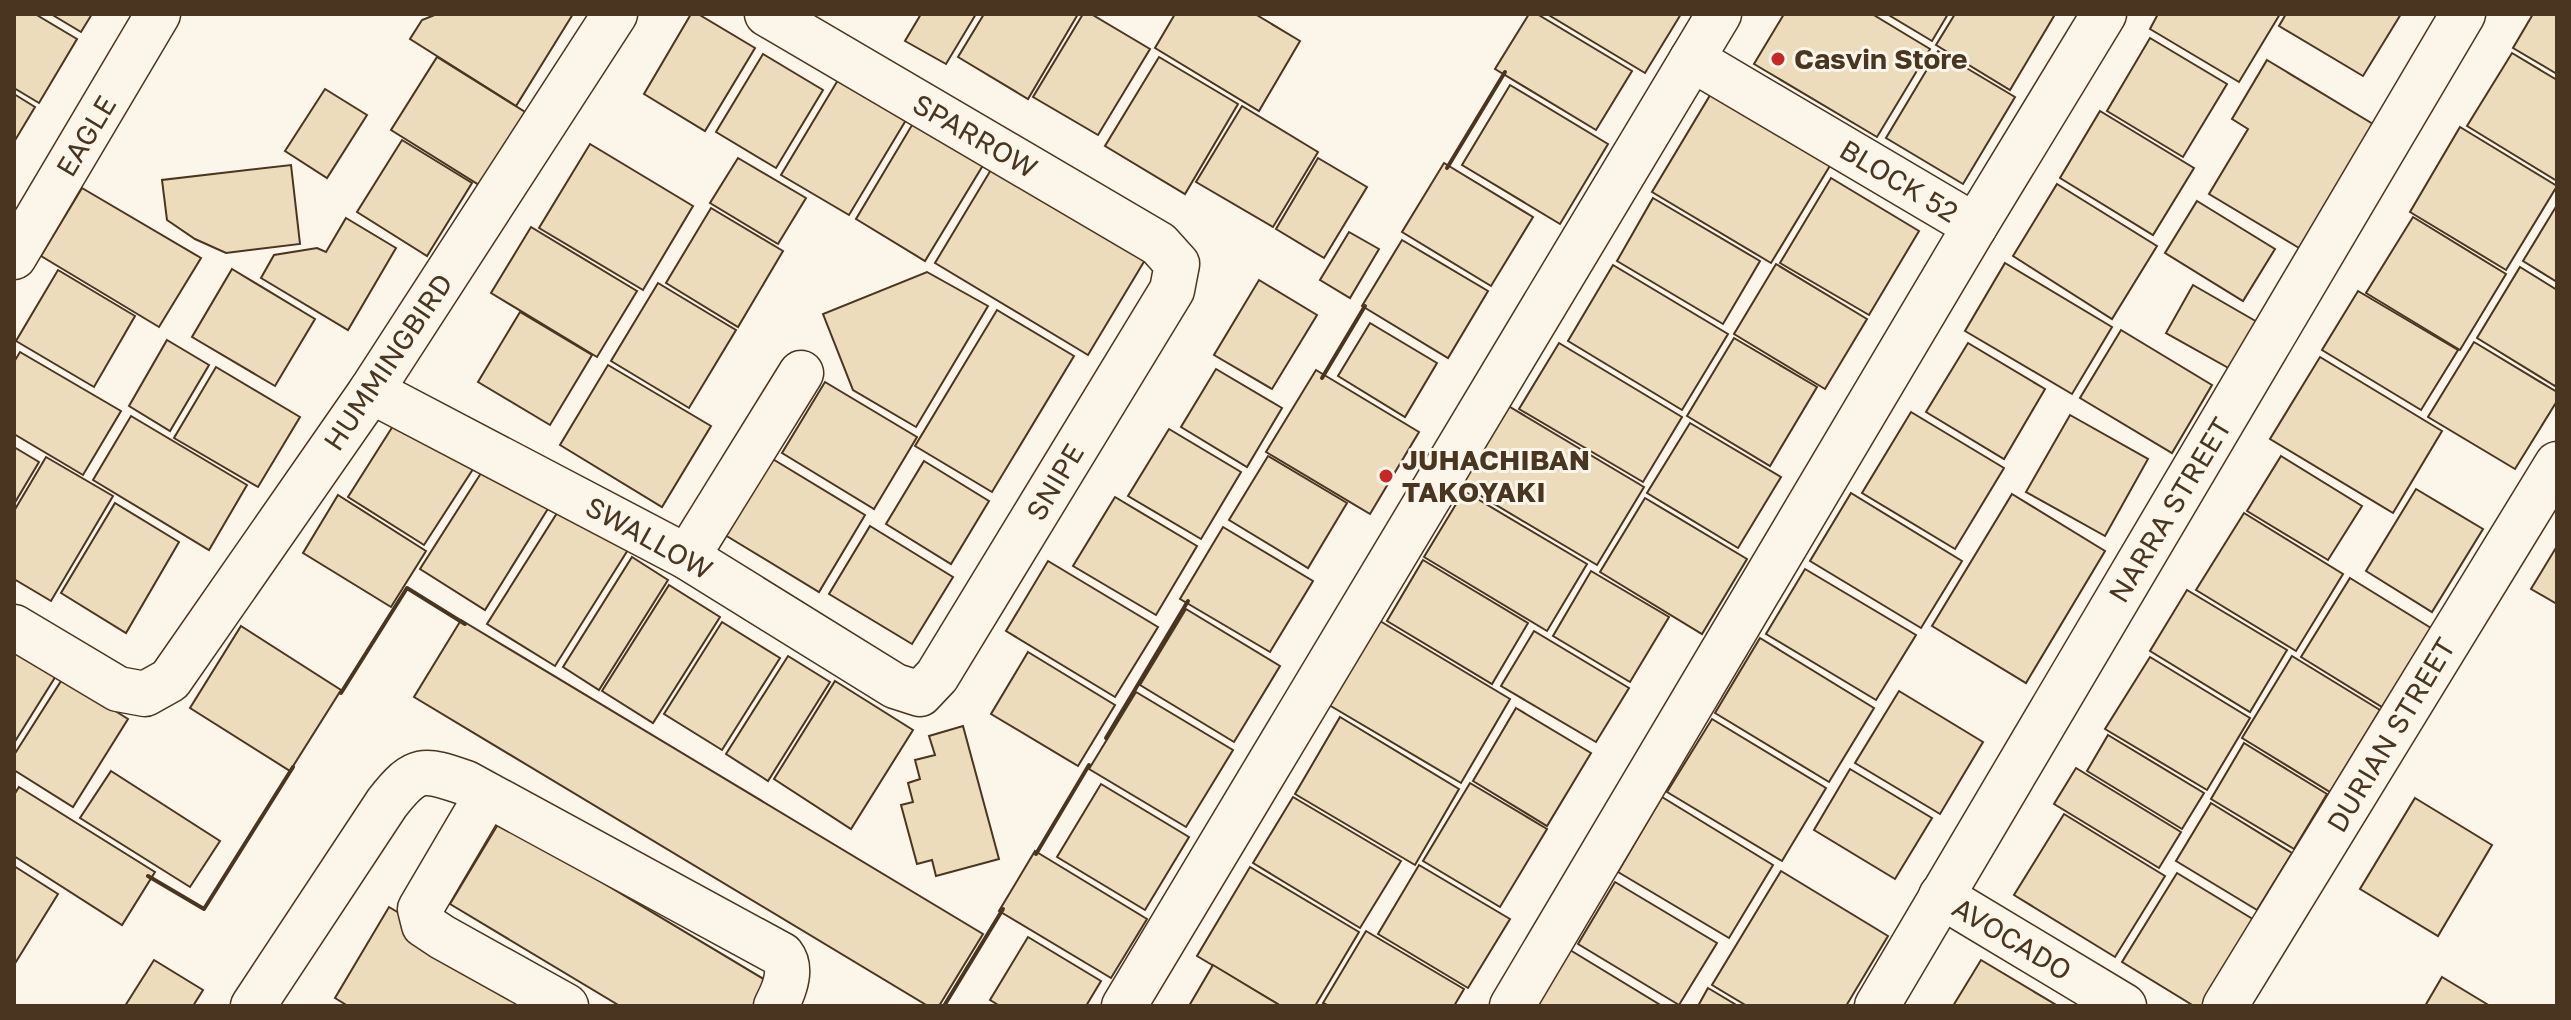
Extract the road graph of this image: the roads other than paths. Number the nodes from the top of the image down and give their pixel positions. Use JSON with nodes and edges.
{"nodes":[{"id":1,"x":158,"y":14,"type":"edge"},
{"id":2,"x":615,"y":14,"type":"edge"},
{"id":3,"x":767,"y":14,"type":"edge"},
{"id":4,"x":1719,"y":14,"type":"edge"},
{"id":5,"x":2104,"y":14,"type":"edge"},
{"id":6,"x":2463,"y":14,"type":"edge"},
{"id":7,"x":1692,"y":59,"type":"junction"},
{"id":8,"x":1975,"y":226,"type":"junction"},
{"id":9,"x":14,"y":257,"type":"edge"},
{"id":10,"x":1177,"y":264,"type":"joint"},
{"id":11,"x":801,"y":373,"type":"dead end"},
{"id":12,"x":371,"y":391,"type":"junction"},
{"id":13,"x":2557,"y":464,"type":"edge"},
{"id":14,"x":687,"y":557,"type":"junction"},
{"id":15,"x":14,"y":627,"type":"edge"},
{"id":16,"x":920,"y":694,"type":"joint"},
{"id":17,"x":487,"y":795,"type":"junction"},
{"id":18,"x":1941,"y":896,"type":"junction"},
{"id":19,"x":253,"y":1006,"type":"edge"},
{"id":20,"x":566,"y":1006,"type":"edge"},
{"id":21,"x":776,"y":1006,"type":"edge"},
{"id":22,"x":1124,"y":1006,"type":"edge"},
{"id":23,"x":1512,"y":1006,"type":"edge"},
{"id":24,"x":1877,"y":1006,"type":"edge"},
{"id":25,"x":2124,"y":1006,"type":"edge"},
{"id":26,"x":2225,"y":1006,"type":"edge"}],
"edges":[{"from":1,"to":9,"type":"street","name":"EAGLE"},
{"from":2,"to":12,"type":"street","name":"HUMMINGBIRD"},
{"from":3,"to":10,"type":"street","name":"SPARROW"},
{"from":4,"to":7,"type":"street"},
{"from":5,"to":8,"type":"street","name":"BLOCK 52"},
{"from":6,"to":18,"type":"street","name":"NARRA STREET"},
{"from":7,"to":8,"type":"street","name":"BLOCK 52"},
{"from":7,"to":22,"type":"street"},
{"from":8,"to":23,"type":"street"},
{"from":10,"to":16,"type":"street","name":"SNIPE"},
{"from":11,"to":14,"type":"street"},
{"from":12,"to":14,"type":"street","name":"SWALLOW"},
{"from":12,"to":15,"type":"street","name":"HUMMINGBIRD"},
{"from":13,"to":26,"type":"street","name":"DURIAN STREET"},
{"from":14,"to":16,"type":"street","name":"SWALLOW"},
{"from":17,"to":19,"type":"street"},
{"from":17,"to":20,"type":"street"},
{"from":17,"to":21,"type":"street"},
{"from":18,"to":24,"type":"street","name":"NARRA STREET"},
{"from":18,"to":25,"type":"street","name":"AVOCADO"}]}
